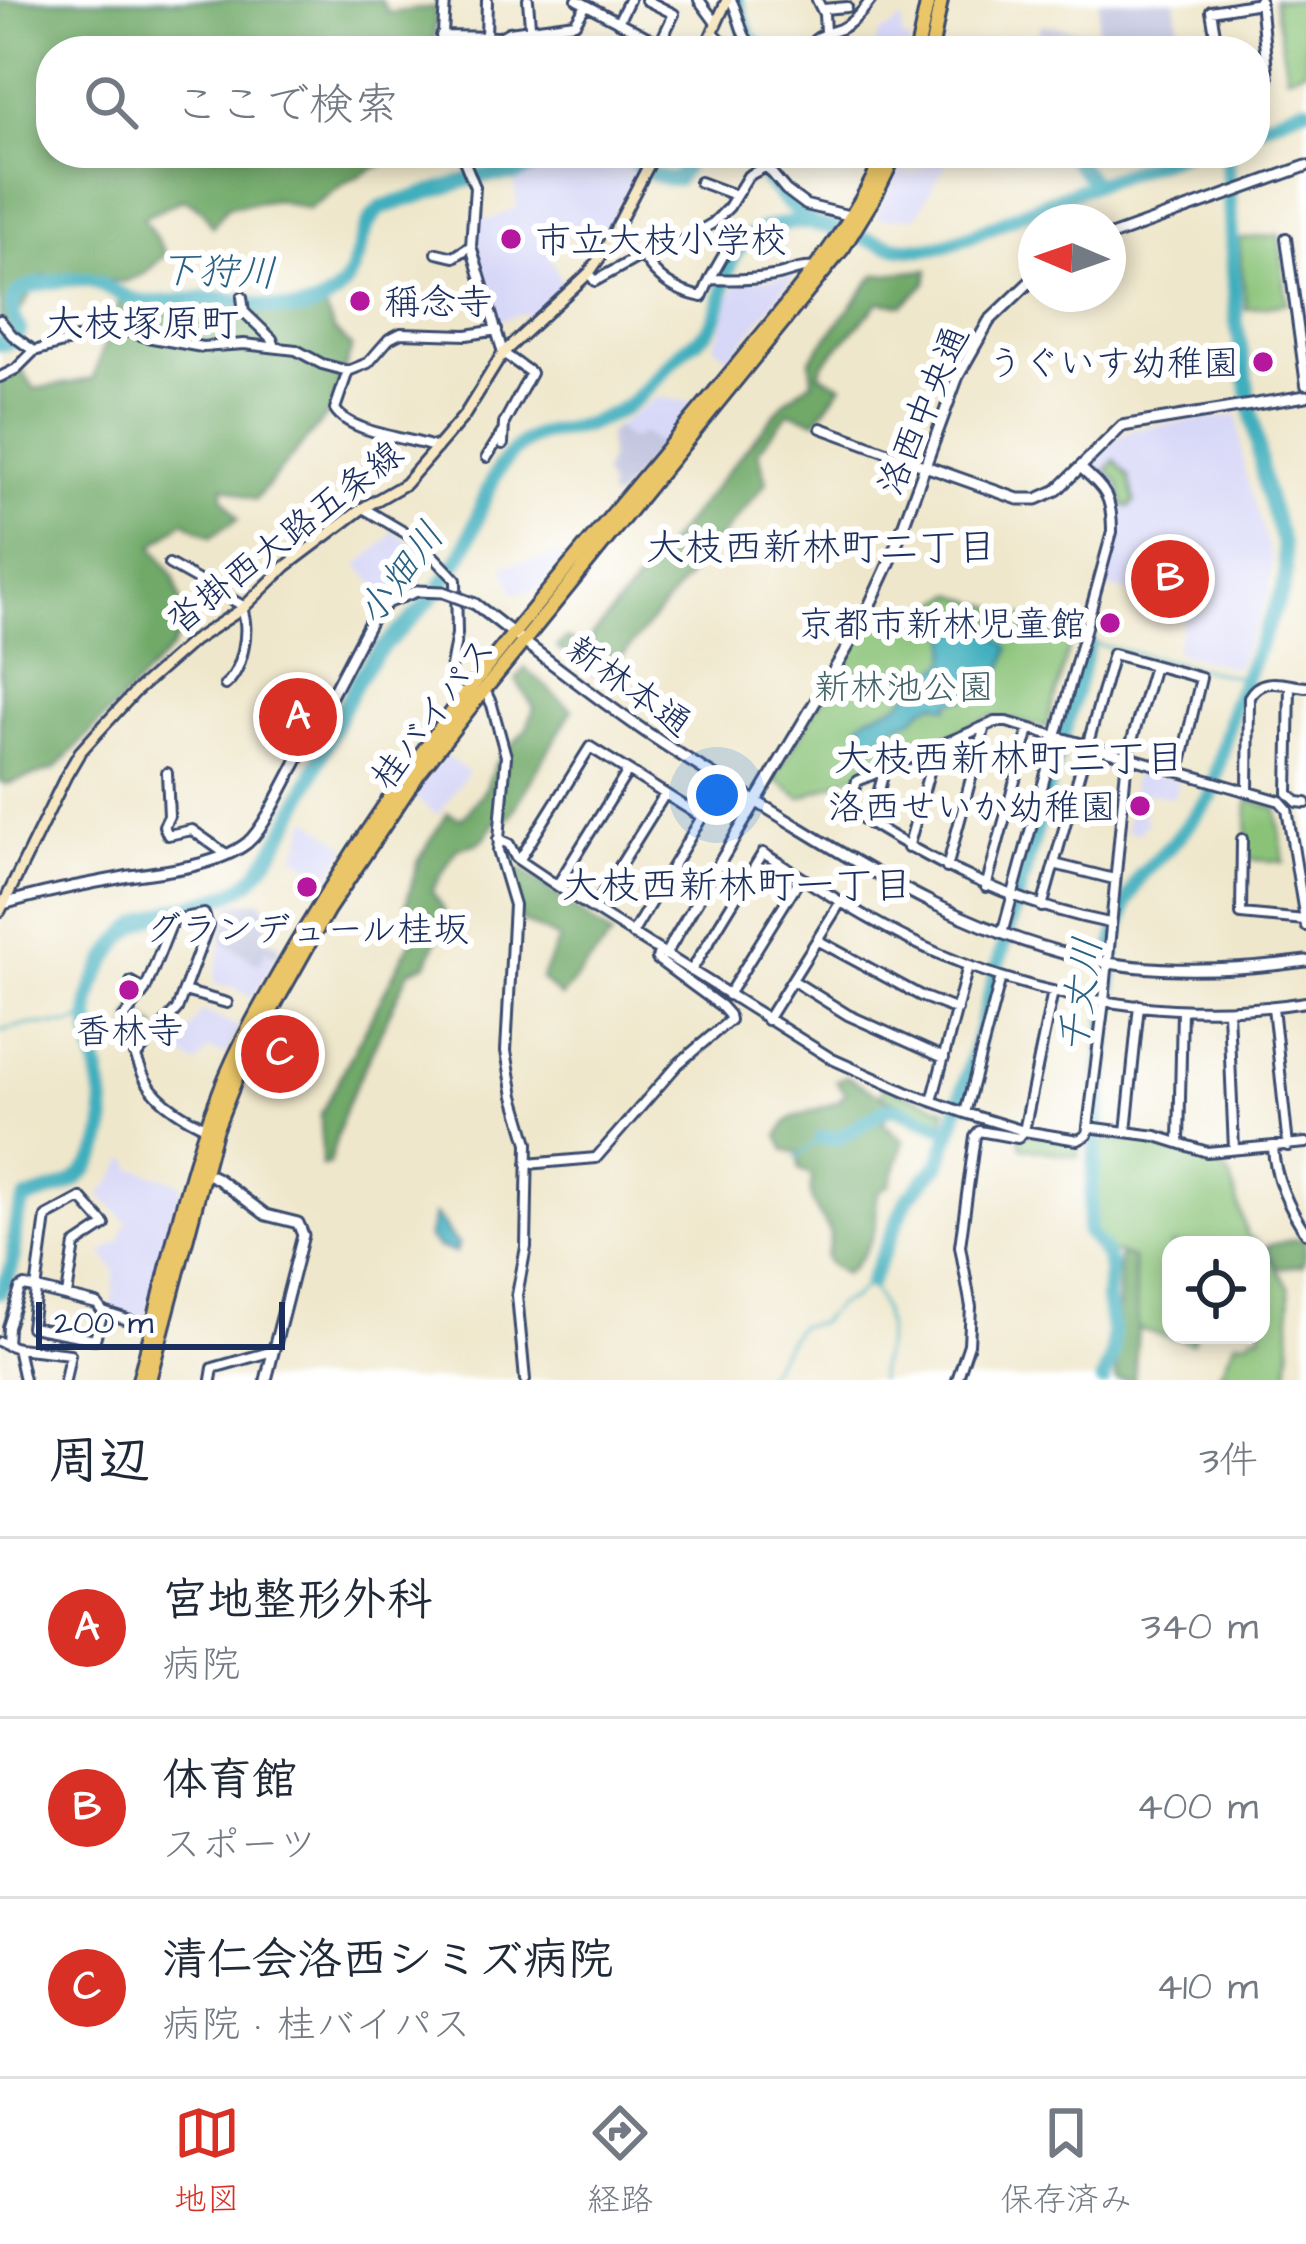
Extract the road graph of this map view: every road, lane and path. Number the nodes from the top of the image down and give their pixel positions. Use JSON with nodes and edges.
{"nodes":[{"id":1,"x":445,"y":0,"type":"edge"},
{"id":2,"x":487,"y":0,"type":"edge"},
{"id":3,"x":527,"y":0,"type":"edge"},
{"id":4,"x":629,"y":0,"type":"edge"},
{"id":5,"x":646,"y":0,"type":"edge"},
{"id":6,"x":699,"y":0,"type":"edge"},
{"id":7,"x":729,"y":0,"type":"edge"},
{"id":8,"x":871,"y":0,"type":"edge"},
{"id":9,"x":928,"y":0,"type":"edge"},
{"id":10,"x":941,"y":0,"type":"edge"},
{"id":11,"x":1260,"y":2,"type":"edge"},
{"id":12,"x":581,"y":3,"type":"edge"},
{"id":13,"x":820,"y":4,"type":"edge"},
{"id":14,"x":847,"y":8,"type":"dead end"},
{"id":15,"x":618,"y":22,"type":"junction"},
{"id":16,"x":714,"y":27,"type":"junction"},
{"id":17,"x":530,"y":29,"type":"junction"},
{"id":18,"x":825,"y":32,"type":"junction"},
{"id":19,"x":441,"y":36,"type":"edge"},
{"id":20,"x":486,"y":36,"type":"edge"},
{"id":21,"x":502,"y":36,"type":"edge"},
{"id":22,"x":531,"y":36,"type":"edge"},
{"id":23,"x":646,"y":36,"type":"edge"},
{"id":24,"x":663,"y":36,"type":"edge"},
{"id":25,"x":710,"y":36,"type":"edge"},
{"id":26,"x":720,"y":36,"type":"edge"},
{"id":27,"x":743,"y":36,"type":"edge"},
{"id":28,"x":819,"y":36,"type":"edge"},
{"id":29,"x":920,"y":36,"type":"edge"},
{"id":30,"x":934,"y":36,"type":"edge"},
{"id":31,"x":1215,"y":36,"type":"edge"},
{"id":32,"x":1263,"y":36,"type":"edge"},
{"id":33,"x":1306,"y":166,"type":"edge"},
{"id":34,"x":467,"y":168,"type":"edge"},
{"id":35,"x":647,"y":168,"type":"edge"},
{"id":36,"x":878,"y":168,"type":"edge"},
{"id":37,"x":887,"y":168,"type":"edge"},
{"id":38,"x":761,"y":169,"type":"joint"},
{"id":39,"x":700,"y":182,"type":"dead end"},
{"id":40,"x":735,"y":195,"type":"junction"},
{"id":41,"x":855,"y":220,"type":"junction"},
{"id":42,"x":1126,"y":231,"type":"edge"},
{"id":43,"x":1286,"y":238,"type":"dead end"},
{"id":44,"x":471,"y":246,"type":"junction"},
{"id":45,"x":727,"y":249,"type":"dead end"},
{"id":46,"x":437,"y":253,"type":"dead end"},
{"id":47,"x":642,"y":255,"type":"junction"},
{"id":48,"x":820,"y":271,"type":"junction"},
{"id":49,"x":589,"y":273,"type":"junction"},
{"id":50,"x":712,"y":279,"type":"junction"},
{"id":51,"x":1018,"y":293,"type":"edge"},
{"id":52,"x":242,"y":300,"type":"dead end"},
{"id":53,"x":0,"y":320,"type":"edge"},
{"id":54,"x":496,"y":330,"type":"junction"},
{"id":55,"x":276,"y":349,"type":"junction"},
{"id":56,"x":34,"y":351,"type":"junction"},
{"id":57,"x":503,"y":352,"type":"junction"},
{"id":58,"x":348,"y":370,"type":"junction"},
{"id":59,"x":0,"y":377,"type":"edge"},
{"id":60,"x":1306,"y":385,"type":"edge"},
{"id":61,"x":1306,"y":396,"type":"edge"},
{"id":62,"x":821,"y":428,"type":"dead end"},
{"id":63,"x":502,"y":433,"type":"junction"},
{"id":64,"x":503,"y":444,"type":"dead end"},
{"id":65,"x":436,"y":448,"type":"junction"},
{"id":66,"x":487,"y":451,"type":"dead end"},
{"id":67,"x":925,"y":466,"type":"junction"},
{"id":68,"x":1080,"y":467,"type":"junction"},
{"id":69,"x":363,"y":508,"type":"junction"},
{"id":70,"x":169,"y":564,"type":"dead end"},
{"id":71,"x":243,"y":608,"type":"junction"},
{"id":72,"x":518,"y":638,"type":"junction"},
{"id":73,"x":1154,"y":666,"type":"junction"},
{"id":74,"x":226,"y":685,"type":"dead end"},
{"id":75,"x":1290,"y":686,"type":"junction"},
{"id":76,"x":1306,"y":687,"type":"edge"},
{"id":77,"x":485,"y":689,"type":"junction"},
{"id":78,"x":468,"y":700,"type":"junction"},
{"id":79,"x":986,"y":726,"type":"junction"},
{"id":80,"x":1030,"y":729,"type":"junction"},
{"id":81,"x":1056,"y":736,"type":"junction"},
{"id":82,"x":1087,"y":746,"type":"junction"},
{"id":83,"x":936,"y":747,"type":"junction"},
{"id":84,"x":1127,"y":757,"type":"junction"},
{"id":85,"x":886,"y":768,"type":"junction"},
{"id":86,"x":628,"y":771,"type":"junction"},
{"id":87,"x":167,"y":772,"type":"dead end"},
{"id":88,"x":1179,"y":772,"type":"junction"},
{"id":89,"x":1248,"y":792,"type":"junction"},
{"id":90,"x":665,"y":794,"type":"junction"},
{"id":91,"x":756,"y":801,"type":"junction"},
{"id":92,"x":1306,"y":803,"type":"edge"},
{"id":93,"x":870,"y":824,"type":"junction"},
{"id":94,"x":1242,"y":838,"type":"dead end"},
{"id":95,"x":498,"y":839,"type":"junction"},
{"id":96,"x":908,"y":848,"type":"junction"},
{"id":97,"x":226,"y":854,"type":"junction"},
{"id":98,"x":520,"y":860,"type":"junction"},
{"id":99,"x":1054,"y":864,"type":"junction"},
{"id":100,"x":947,"y":868,"type":"junction"},
{"id":101,"x":801,"y":878,"type":"junction"},
{"id":102,"x":1114,"y":879,"type":"junction"},
{"id":103,"x":559,"y":884,"type":"junction"},
{"id":104,"x":986,"y":887,"type":"junction"},
{"id":105,"x":1012,"y":897,"type":"junction"},
{"id":106,"x":840,"y":903,"type":"junction"},
{"id":107,"x":1,"y":907,"type":"edge"},
{"id":108,"x":1042,"y":907,"type":"junction"},
{"id":109,"x":593,"y":909,"type":"junction"},
{"id":110,"x":1109,"y":923,"type":"junction"},
{"id":111,"x":1306,"y":923,"type":"edge"},
{"id":112,"x":632,"y":934,"type":"junction"},
{"id":113,"x":1008,"y":936,"type":"junction"},
{"id":114,"x":817,"y":940,"type":"junction"},
{"id":115,"x":662,"y":953,"type":"junction"},
{"id":116,"x":1306,"y":961,"type":"edge"},
{"id":117,"x":1106,"y":962,"type":"junction"},
{"id":118,"x":968,"y":966,"type":"junction"},
{"id":119,"x":691,"y":971,"type":"junction"},
{"id":120,"x":1001,"y":976,"type":"junction"},
{"id":121,"x":792,"y":980,"type":"junction"},
{"id":122,"x":131,"y":982,"type":"dead end"},
{"id":123,"x":146,"y":990,"type":"junction"},
{"id":124,"x":184,"y":991,"type":"junction"},
{"id":125,"x":1053,"y":991,"type":"junction"},
{"id":126,"x":728,"y":995,"type":"junction"},
{"id":127,"x":1103,"y":1001,"type":"junction"},
{"id":128,"x":1306,"y":1002,"type":"edge"},
{"id":129,"x":227,"y":1003,"type":"dead end"},
{"id":130,"x":1139,"y":1005,"type":"junction"},
{"id":131,"x":1273,"y":1007,"type":"junction"},
{"id":132,"x":957,"y":1010,"type":"junction"},
{"id":133,"x":1182,"y":1010,"type":"junction"},
{"id":134,"x":1228,"y":1011,"type":"junction"},
{"id":135,"x":766,"y":1020,"type":"junction"},
{"id":136,"x":137,"y":1055,"type":"junction"},
{"id":137,"x":944,"y":1058,"type":"junction"},
{"id":138,"x":932,"y":1101,"type":"junction"},
{"id":139,"x":965,"y":1113,"type":"junction"},
{"id":140,"x":1088,"y":1126,"type":"junction"},
{"id":141,"x":211,"y":1129,"type":"junction"},
{"id":142,"x":1024,"y":1131,"type":"junction"},
{"id":143,"x":1126,"y":1132,"type":"junction"},
{"id":144,"x":1179,"y":1142,"type":"junction"},
{"id":145,"x":1306,"y":1144,"type":"edge"},
{"id":146,"x":1288,"y":1146,"type":"junction"},
{"id":147,"x":1273,"y":1147,"type":"junction"},
{"id":148,"x":1234,"y":1149,"type":"junction"},
{"id":149,"x":526,"y":1164,"type":"junction"},
{"id":150,"x":200,"y":1170,"type":"junction"},
{"id":151,"x":1306,"y":1233,"type":"edge"},
{"id":152,"x":36,"y":1289,"type":"junction"},
{"id":153,"x":67,"y":1295,"type":"junction"},
{"id":154,"x":103,"y":1312,"type":"junction"},
{"id":155,"x":157,"y":1329,"type":"junction"},
{"id":156,"x":8,"y":1345,"type":"edge"},
{"id":157,"x":273,"y":1351,"type":"junction"},
{"id":158,"x":24,"y":1380,"type":"edge"},
{"id":159,"x":65,"y":1380,"type":"edge"},
{"id":160,"x":139,"y":1380,"type":"edge"},
{"id":161,"x":149,"y":1380,"type":"edge"},
{"id":162,"x":211,"y":1380,"type":"edge"},
{"id":163,"x":266,"y":1380,"type":"edge"},
{"id":164,"x":525,"y":1380,"type":"edge"},
{"id":165,"x":957,"y":1380,"type":"edge"}],
"edges":[{"from":1,"to":19,"type":"street"},
{"from":2,"to":20,"type":"street"},
{"from":3,"to":17,"type":"street"},
{"from":4,"to":15,"type":"street"},
{"from":5,"to":24,"type":"street"},
{"from":6,"to":16,"type":"street"},
{"from":7,"to":16,"type":"main road"},
{"from":7,"to":27,"type":"street"},
{"from":8,"to":18,"type":"street"},
{"from":9,"to":29,"type":"highway"},
{"from":10,"to":30,"type":"highway"},
{"from":11,"to":31,"type":"street"},
{"from":11,"to":32,"type":"street"},
{"from":12,"to":15,"type":"street"},
{"from":12,"to":17,"type":"street"},
{"from":13,"to":14,"type":"street"},
{"from":13,"to":18,"type":"street"},
{"from":15,"to":23,"type":"street"},
{"from":16,"to":25,"type":"main road"},
{"from":16,"to":26,"type":"street"},
{"from":17,"to":21,"type":"street"},
{"from":17,"to":22,"type":"street"},
{"from":18,"to":28,"type":"street"},
{"from":33,"to":42,"type":"street"},
{"from":34,"to":44,"type":"street"},
{"from":35,"to":49,"type":"main road","name":"沓掛西大路五条線"},
{"from":36,"to":41,"type":"highway","name":"桂バイパス"},
{"from":37,"to":41,"type":"highway","name":"桂バイパス"},
{"from":38,"to":40,"type":"street"},
{"from":38,"to":41,"type":"street"},
{"from":39,"to":40,"type":"street"},
{"from":40,"to":47,"type":"street"},
{"from":41,"to":48,"type":"highway","name":"桂バイパス"},
{"from":43,"to":60,"type":"street"},
{"from":44,"to":46,"type":"street"},
{"from":44,"to":54,"type":"street"},
{"from":45,"to":50,"type":"street"},
{"from":47,"to":49,"type":"street"},
{"from":47,"to":50,"type":"street"},
{"from":48,"to":50,"type":"street"},
{"from":48,"to":72,"type":"highway","name":"桂バイパス"},
{"from":49,"to":57,"type":"main road","name":"沓掛西大路五条線"},
{"from":51,"to":67,"type":"street","name":"洛西中央通"},
{"from":52,"to":55,"type":"street"},
{"from":53,"to":56,"type":"street"},
{"from":54,"to":57,"type":"street"},
{"from":54,"to":58,"type":"street"},
{"from":55,"to":56,"type":"street"},
{"from":55,"to":58,"type":"street"},
{"from":56,"to":59,"type":"street"},
{"from":57,"to":63,"type":"street"},
{"from":57,"to":65,"type":"main road","name":"沓掛西大路五条線"},
{"from":58,"to":65,"type":"street"},
{"from":61,"to":68,"type":"street"},
{"from":62,"to":67,"type":"street"},
{"from":63,"to":64,"type":"street"},
{"from":63,"to":66,"type":"street"},
{"from":65,"to":69,"type":"main road","name":"沓掛西大路五条線"},
{"from":67,"to":68,"type":"street"},
{"from":67,"to":91,"type":"street","name":"洛西中央通"},
{"from":68,"to":81,"type":"street"},
{"from":69,"to":71,"type":"main road","name":"沓掛西大路五条線"},
{"from":69,"to":78,"type":"street"},
{"from":70,"to":71,"type":"street"},
{"from":71,"to":74,"type":"street"},
{"from":71,"to":107,"type":"main road","name":"沓掛西大路五条線"},
{"from":72,"to":77,"type":"highway","name":"桂バイパス"},
{"from":72,"to":78,"type":"highway","name":"桂バイパス"},
{"from":72,"to":91,"type":"street","name":"新林本通"},
{"from":72,"to":97,"type":"street","name":"新林本通","bridge":true},
{"from":73,"to":82,"type":"street"},
{"from":73,"to":84,"type":"street"},
{"from":73,"to":88,"type":"street"},
{"from":75,"to":76,"type":"street"},
{"from":75,"to":89,"type":"street"},
{"from":75,"to":92,"type":"street"},
{"from":77,"to":78,"type":"highway","name":"桂バイパス"},
{"from":77,"to":95,"type":"street"},
{"from":78,"to":141,"type":"highway","name":"桂バイパス"},
{"from":79,"to":80,"type":"street"},
{"from":79,"to":83,"type":"street"},
{"from":79,"to":100,"type":"street"},
{"from":80,"to":81,"type":"street"},
{"from":80,"to":104,"type":"street"},
{"from":81,"to":82,"type":"street"},
{"from":81,"to":105,"type":"street"},
{"from":82,"to":84,"type":"street"},
{"from":82,"to":99,"type":"street"},
{"from":83,"to":85,"type":"street"},
{"from":83,"to":96,"type":"street"},
{"from":84,"to":88,"type":"street"},
{"from":84,"to":102,"type":"street"},
{"from":85,"to":93,"type":"street"},
{"from":85,"to":93,"type":"street"},
{"from":86,"to":90,"type":"street"},
{"from":86,"to":98,"type":"street"},
{"from":86,"to":103,"type":"street"},
{"from":87,"to":97,"type":"street"},
{"from":88,"to":89,"type":"street"},
{"from":89,"to":111,"type":"street"},
{"from":90,"to":109,"type":"street"},
{"from":90,"to":112,"type":"street"},
{"from":91,"to":113,"type":"street","name":"新林本通"},
{"from":91,"to":115,"type":"street","name":"洛西中央通"},
{"from":93,"to":96,"type":"street"},
{"from":94,"to":111,"type":"street"},
{"from":95,"to":98,"type":"street"},
{"from":95,"to":149,"type":"street"},
{"from":96,"to":100,"type":"street"},
{"from":97,"to":107,"type":"street"},
{"from":98,"to":103,"type":"street"},
{"from":99,"to":102,"type":"street"},
{"from":99,"to":108,"type":"street"},
{"from":100,"to":104,"type":"street"},
{"from":101,"to":106,"type":"street"},
{"from":101,"to":119,"type":"street"},
{"from":101,"to":126,"type":"street"},
{"from":102,"to":110,"type":"street"},
{"from":103,"to":109,"type":"street"},
{"from":104,"to":105,"type":"street"},
{"from":105,"to":108,"type":"street"},
{"from":105,"to":113,"type":"street"},
{"from":106,"to":114,"type":"street"},
{"from":106,"to":118,"type":"street"},
{"from":108,"to":110,"type":"street"},
{"from":109,"to":112,"type":"street"},
{"from":110,"to":117,"type":"street"},
{"from":112,"to":115,"type":"street"},
{"from":113,"to":117,"type":"street","name":"新林本通"},
{"from":114,"to":121,"type":"street"},
{"from":114,"to":132,"type":"street"},
{"from":115,"to":119,"type":"street"},
{"from":115,"to":149,"type":"street"},
{"from":116,"to":117,"type":"street","name":"新林本通"},
{"from":117,"to":127,"type":"street"},
{"from":118,"to":120,"type":"street"},
{"from":118,"to":132,"type":"street"},
{"from":119,"to":126,"type":"street"},
{"from":120,"to":125,"type":"street"},
{"from":120,"to":139,"type":"street"},
{"from":121,"to":135,"type":"street"},
{"from":121,"to":137,"type":"street"},
{"from":122,"to":123,"type":"street"},
{"from":123,"to":124,"type":"street"},
{"from":123,"to":136,"type":"street"},
{"from":124,"to":129,"type":"street"},
{"from":124,"to":136,"type":"street"},
{"from":125,"to":127,"type":"street"},
{"from":125,"to":142,"type":"street"},
{"from":126,"to":135,"type":"street"},
{"from":127,"to":130,"type":"street"},
{"from":127,"to":140,"type":"street"},
{"from":128,"to":131,"type":"street"},
{"from":130,"to":133,"type":"street"},
{"from":130,"to":143,"type":"street"},
{"from":131,"to":134,"type":"street"},
{"from":131,"to":146,"type":"street"},
{"from":132,"to":137,"type":"street"},
{"from":133,"to":134,"type":"street"},
{"from":133,"to":144,"type":"street"},
{"from":134,"to":148,"type":"street"},
{"from":135,"to":138,"type":"street"},
{"from":136,"to":141,"type":"street"},
{"from":137,"to":138,"type":"street"},
{"from":138,"to":139,"type":"street"},
{"from":139,"to":142,"type":"street"},
{"from":140,"to":142,"type":"street"},
{"from":140,"to":143,"type":"street"},
{"from":141,"to":150,"type":"highway","name":"桂バイパス"},
{"from":142,"to":165,"type":"street"},
{"from":143,"to":144,"type":"street"},
{"from":144,"to":148,"type":"street"},
{"from":145,"to":146,"type":"street"},
{"from":146,"to":147,"type":"street"},
{"from":147,"to":148,"type":"street"},
{"from":147,"to":151,"type":"street"},
{"from":149,"to":164,"type":"street"},
{"from":150,"to":155,"type":"highway","name":"桂バイパス"},
{"from":150,"to":157,"type":"street"},
{"from":152,"to":153,"type":"street"},
{"from":152,"to":153,"type":"street"},
{"from":152,"to":154,"type":"street"},
{"from":152,"to":156,"type":"street"},
{"from":153,"to":154,"type":"street"},
{"from":154,"to":155,"type":"street"},
{"from":155,"to":160,"type":"highway","name":"桂バイパス"},
{"from":155,"to":161,"type":"highway","name":"桂バイパス"},
{"from":156,"to":158,"type":"street"},
{"from":156,"to":159,"type":"street"},
{"from":157,"to":162,"type":"street"},
{"from":157,"to":163,"type":"street"}]}
